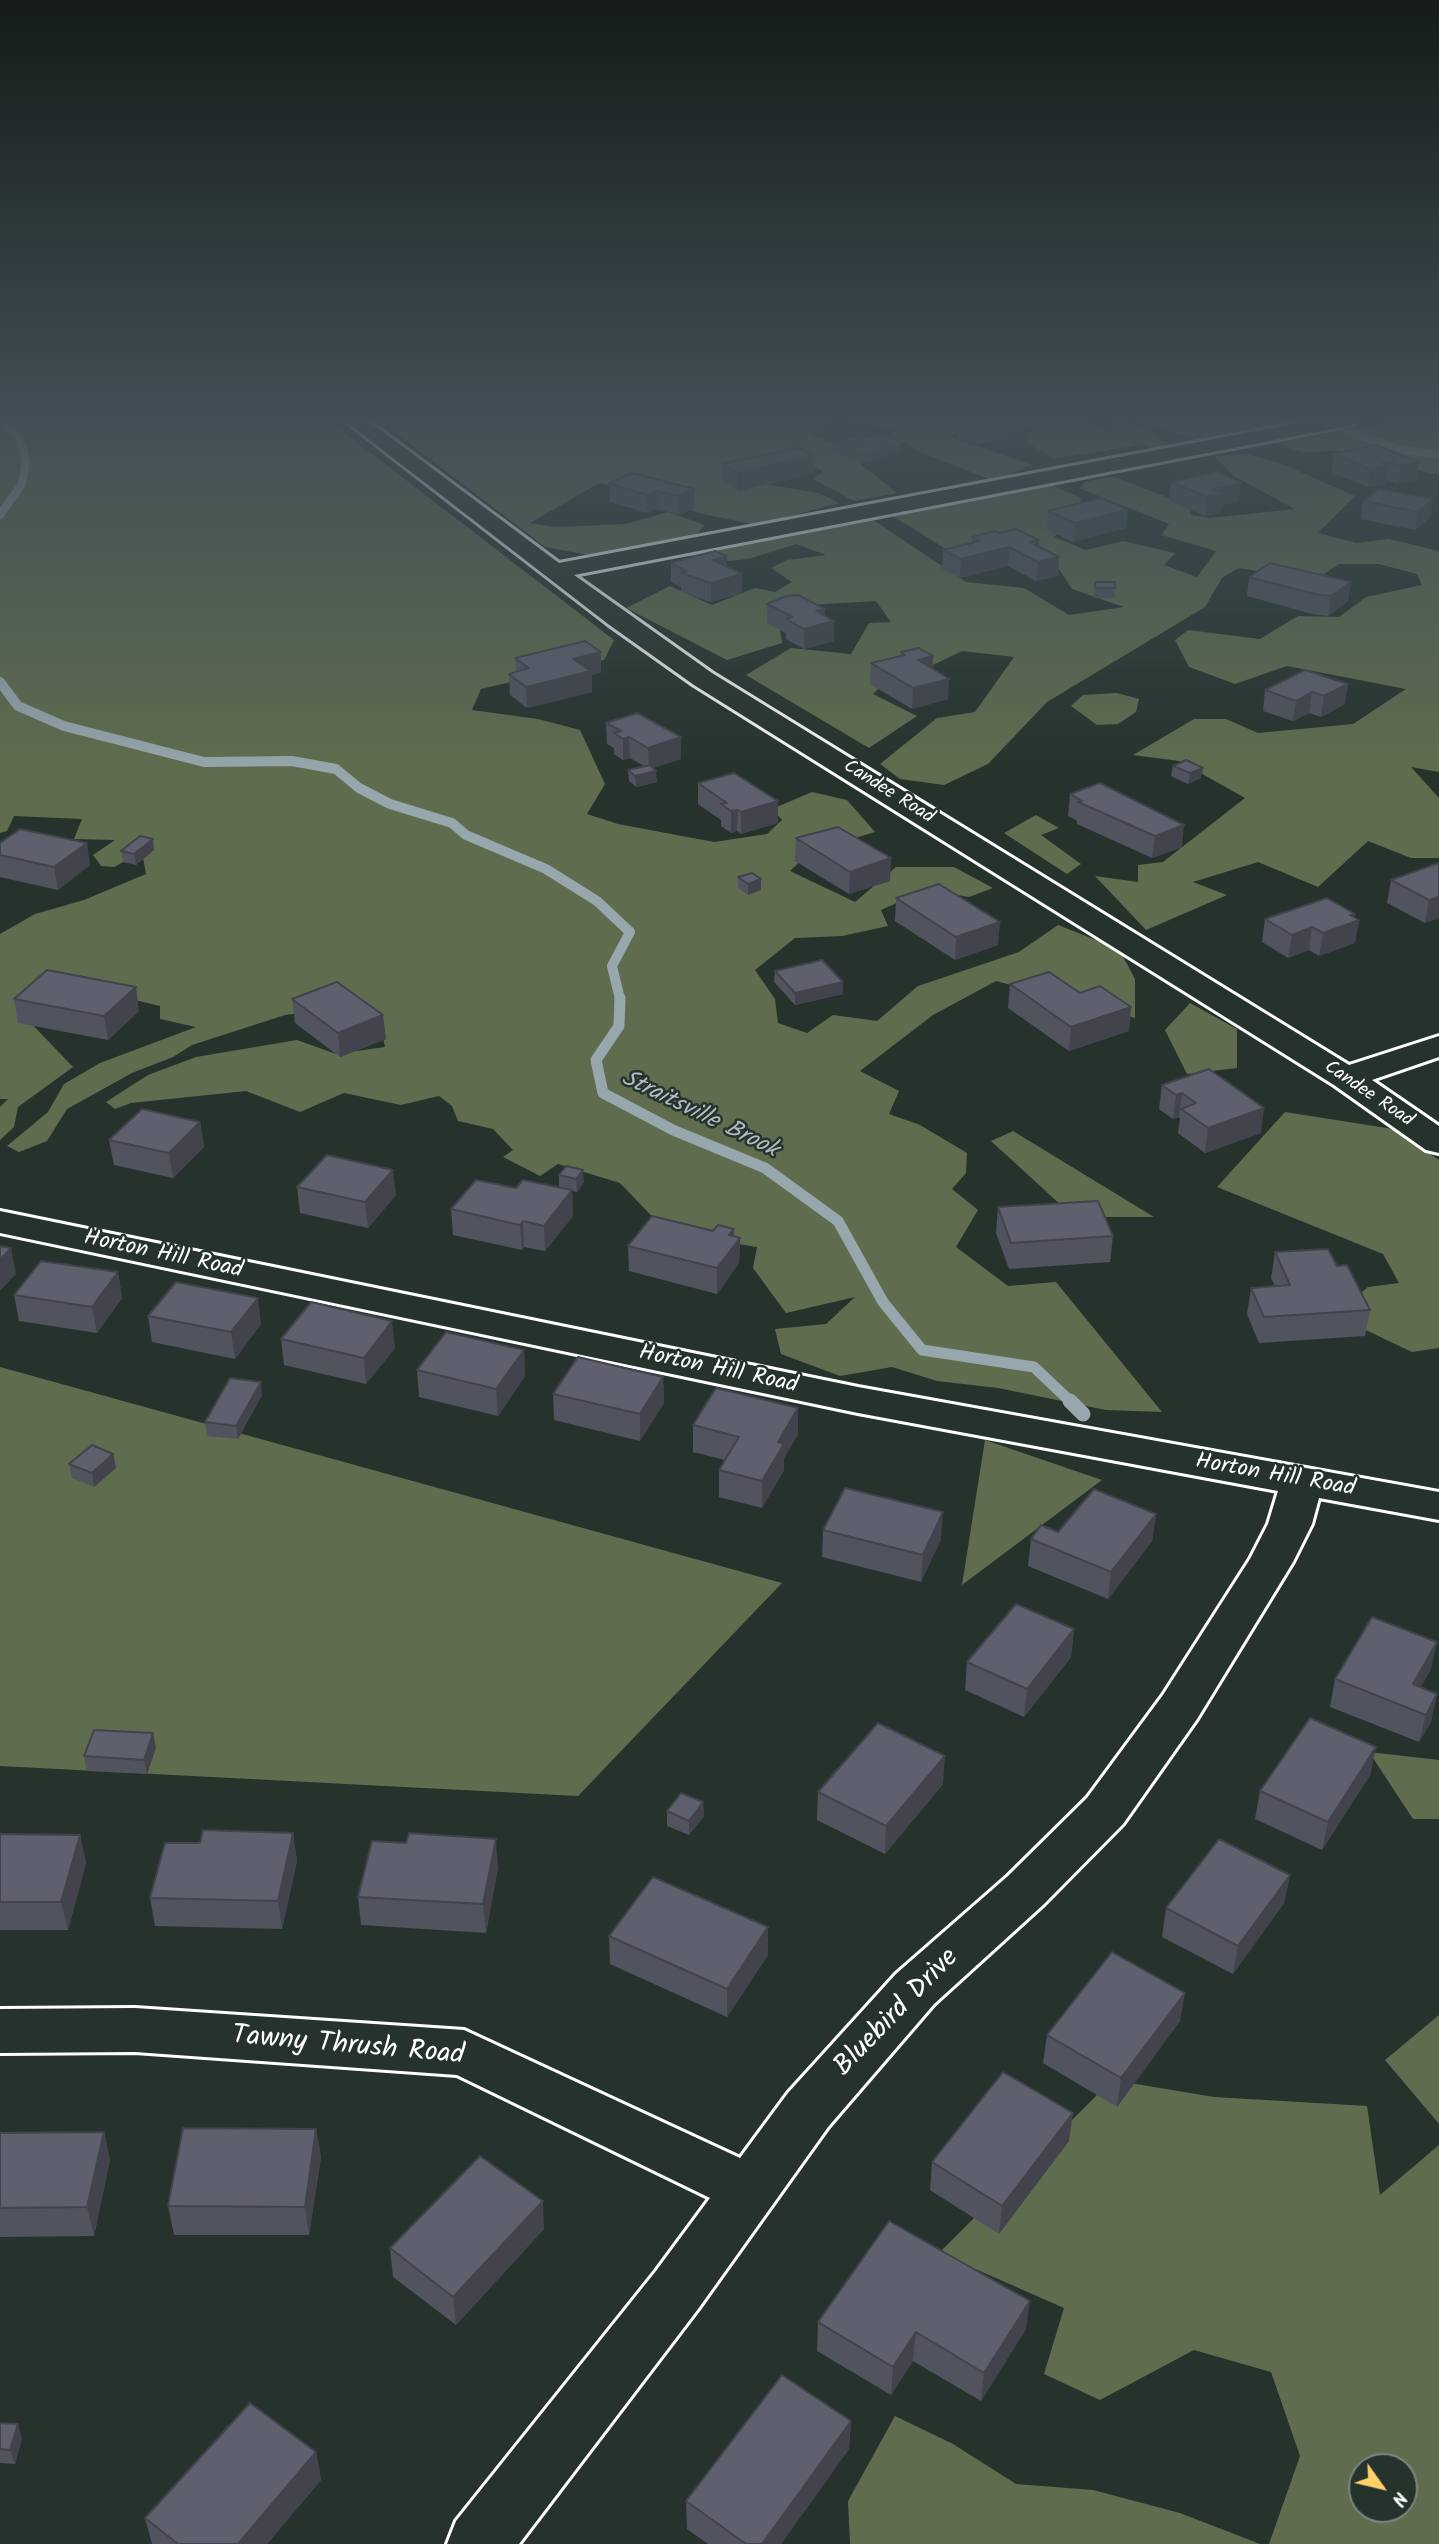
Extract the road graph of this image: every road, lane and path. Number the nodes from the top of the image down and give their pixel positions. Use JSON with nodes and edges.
{"nodes":[{"id":1,"x":513,"y":539,"type":"edge"},
{"id":2,"x":725,"y":539,"type":"edge"},
{"id":3,"x":556,"y":571,"type":"junction"},
{"id":4,"x":1439,"y":1046,"type":"edge"},
{"id":5,"x":1346,"y":1078,"type":"junction"},
{"id":6,"x":1439,"y":1142,"type":"edge"},
{"id":7,"x":0,"y":1222,"type":"edge"},
{"id":8,"x":1302,"y":1482,"type":"junction"},
{"id":9,"x":1439,"y":1506,"type":"edge"},
{"id":10,"x":0,"y":2032,"type":"edge"},
{"id":11,"x":750,"y":2190,"type":"junction"},
{"id":12,"x":479,"y":2544,"type":"edge"}],
"edges":[{"from":1,"to":3,"type":"street","name":"Candee Road"},
{"from":2,"to":3,"type":"street"},
{"from":3,"to":5,"type":"street","name":"Candee Road"},
{"from":4,"to":5,"type":"street"},
{"from":5,"to":6,"type":"street","name":"Candee Road"},
{"from":7,"to":8,"type":"street","name":"Horton Hill Road"},
{"from":8,"to":9,"type":"street","name":"Horton Hill Road"},
{"from":8,"to":11,"type":"street","name":"Bluebird Drive"},
{"from":10,"to":11,"type":"street","name":"Tawny Thrush Road"},
{"from":11,"to":12,"type":"street","name":"Bluebird Drive"}]}
